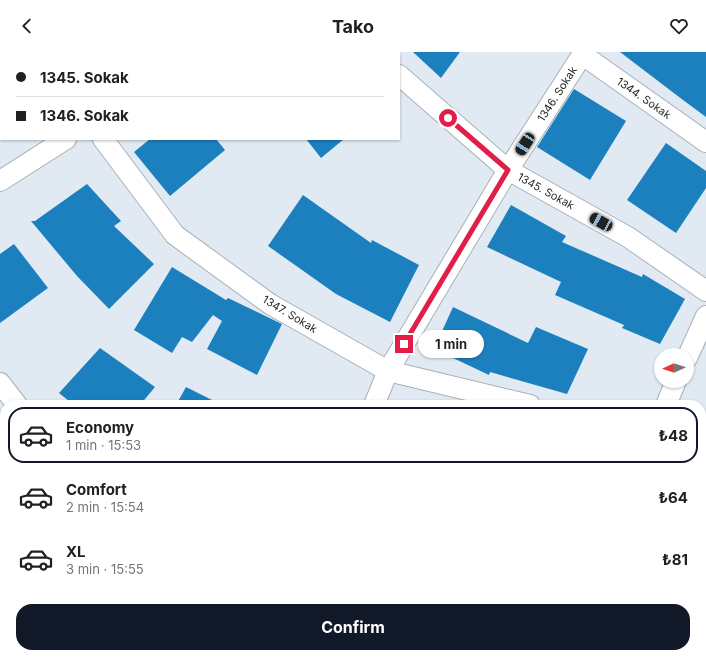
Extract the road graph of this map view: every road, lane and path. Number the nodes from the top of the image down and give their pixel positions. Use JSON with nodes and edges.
{"nodes":[{"id":1,"x":584,"y":53,"type":"edge"},
{"id":2,"x":400,"y":76,"type":"edge"},
{"id":3,"x":64,"y":140,"type":"edge"},
{"id":4,"x":104,"y":140,"type":"edge"},
{"id":5,"x":706,"y":142,"type":"edge"},
{"id":6,"x":508,"y":170,"type":"junction"},
{"id":7,"x":0,"y":181,"type":"edge"},
{"id":8,"x":706,"y":291,"type":"edge"},
{"id":9,"x":706,"y":316,"type":"edge"},
{"id":10,"x":692,"y":348,"type":"edge"},
{"id":11,"x":388,"y":371,"type":"junction"},
{"id":12,"x":0,"y":383,"type":"edge"},
{"id":13,"x":673,"y":388,"type":"edge"},
{"id":14,"x":13,"y":400,"type":"edge"},
{"id":15,"x":376,"y":400,"type":"edge"},
{"id":16,"x":509,"y":400,"type":"edge"},
{"id":17,"x":668,"y":400,"type":"edge"}],
"edges":[{"from":1,"to":5,"type":"street","name":"1344. Sokak"},
{"from":1,"to":6,"type":"street","name":"1346. Sokak"},
{"from":2,"to":6,"type":"street","name":"1345. Sokak"},
{"from":3,"to":7,"type":"street"},
{"from":4,"to":11,"type":"street","name":"1347. Sokak"},
{"from":6,"to":8,"type":"street","name":"1345. Sokak"},
{"from":6,"to":11,"type":"street","name":"1346. Sokak"},
{"from":9,"to":10,"type":"street"},
{"from":11,"to":15,"type":"street","name":"1346. Sokak"},
{"from":11,"to":16,"type":"street","name":"1347. Sokak"},
{"from":12,"to":14,"type":"street"},
{"from":13,"to":17,"type":"street"}]}
